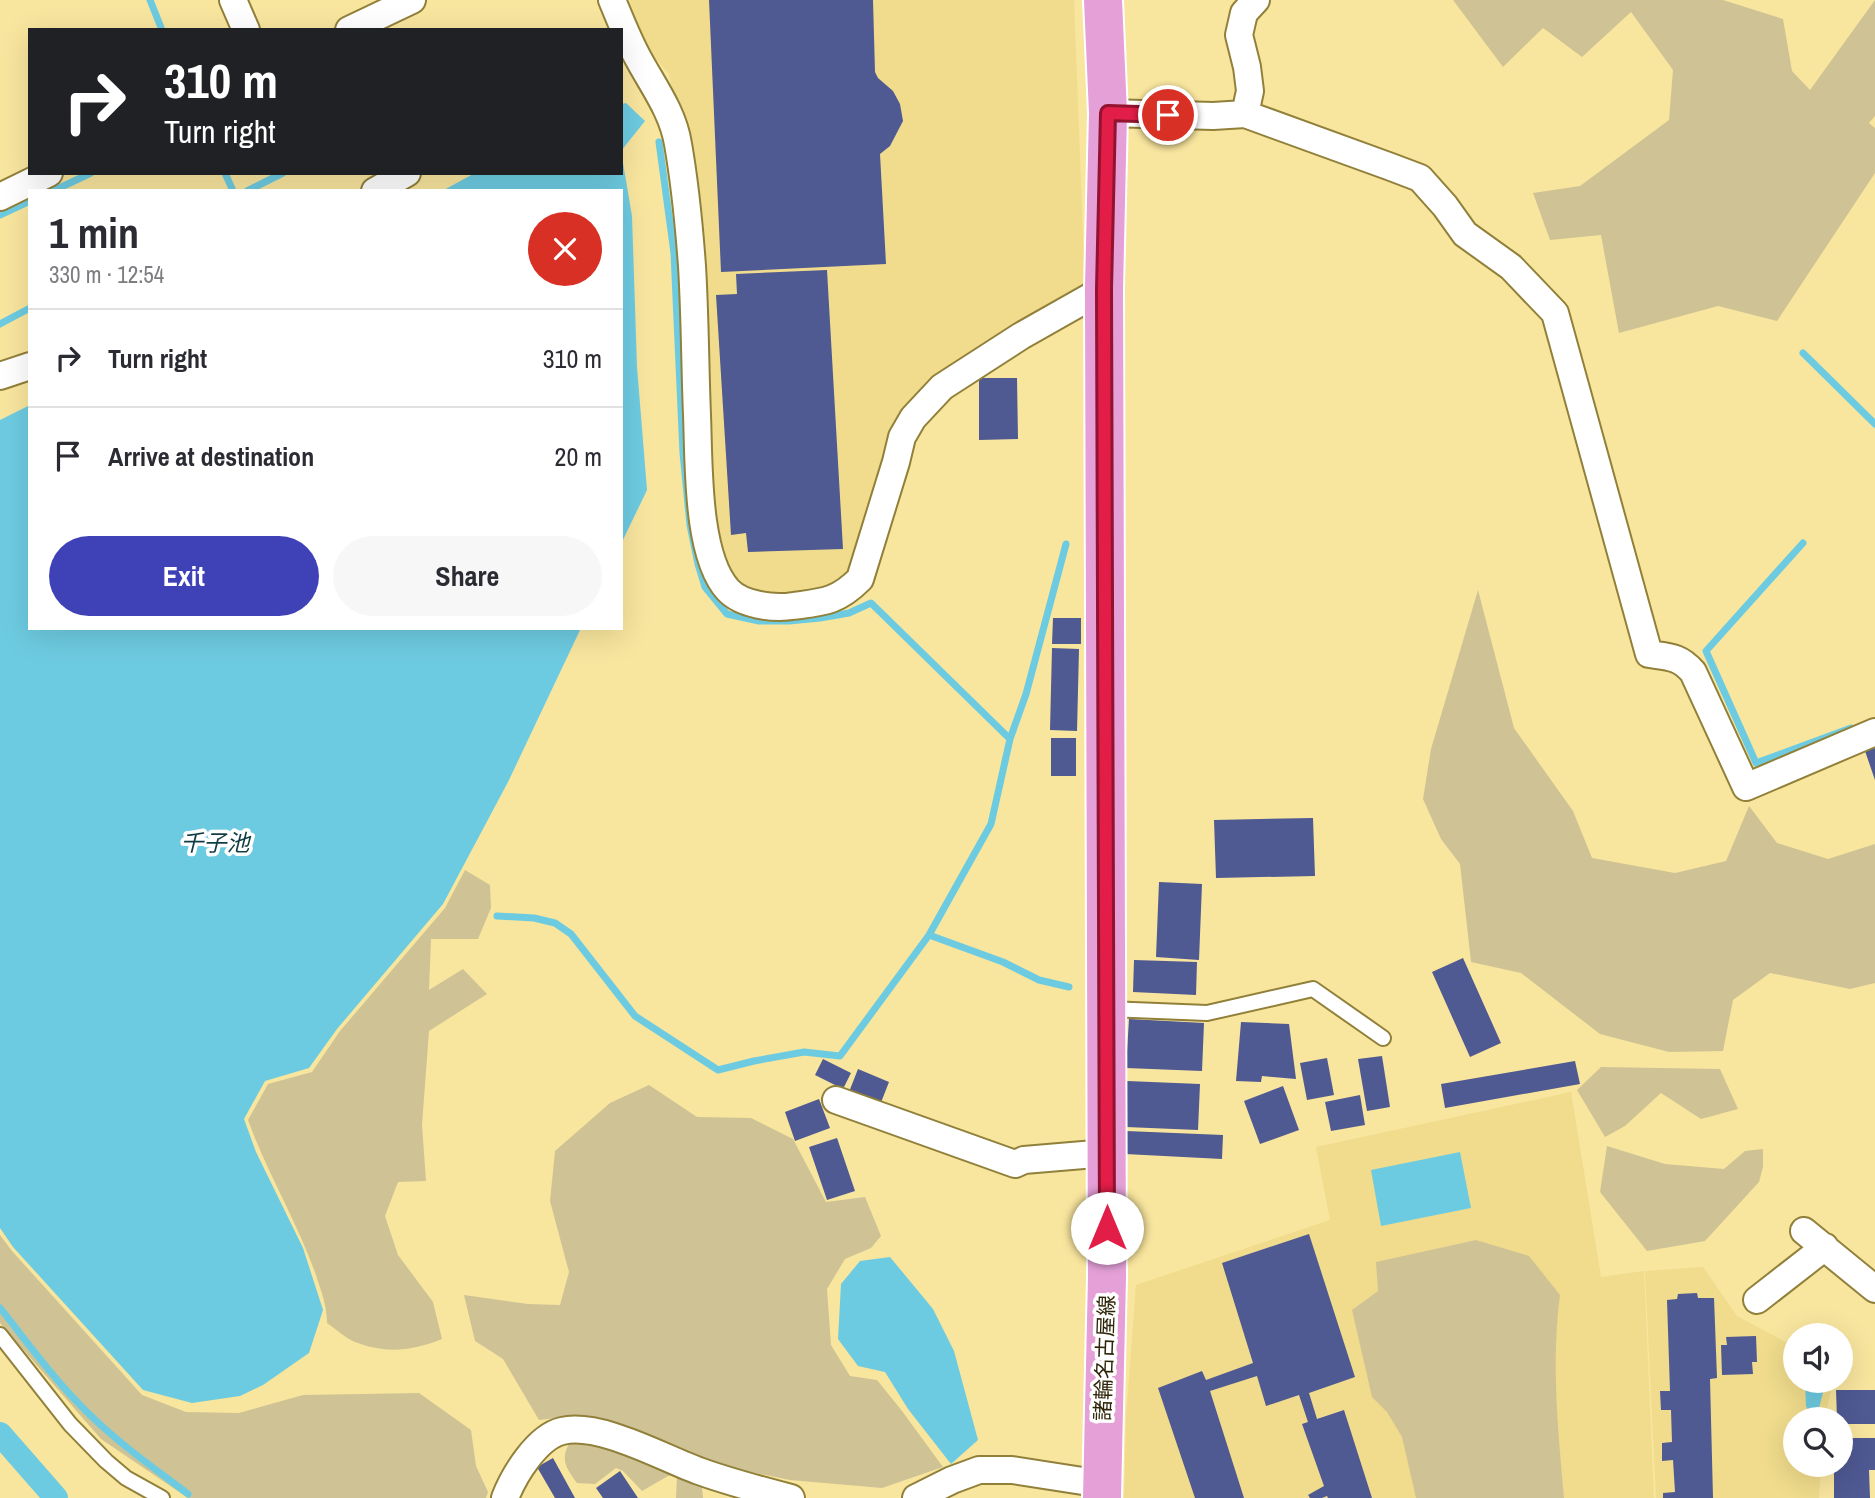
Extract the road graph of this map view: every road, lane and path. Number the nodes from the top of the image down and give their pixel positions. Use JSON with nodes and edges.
{"nodes":[{"id":1,"x":233,"y":0,"type":"edge"},
{"id":2,"x":412,"y":0,"type":"edge"},
{"id":3,"x":612,"y":0,"type":"edge"},
{"id":4,"x":1103,"y":0,"type":"edge"},
{"id":5,"x":1246,"y":4,"type":"edge"},
{"id":6,"x":245,"y":28,"type":"edge"},
{"id":7,"x":353,"y":28,"type":"edge"},
{"id":8,"x":620,"y":28,"type":"edge"},
{"id":9,"x":623,"y":38,"type":"edge"},
{"id":10,"x":629,"y":59,"type":"edge"},
{"id":11,"x":1108,"y":113,"type":"junction"},
{"id":12,"x":1245,"y":114,"type":"junction"},
{"id":13,"x":45,"y":175,"type":"edge"},
{"id":14,"x":403,"y":175,"type":"edge"},
{"id":15,"x":379,"y":189,"type":"edge"},
{"id":16,"x":0,"y":197,"type":"edge"},
{"id":17,"x":1104,"y":289,"type":"junction"},
{"id":18,"x":28,"y":367,"type":"edge"},
{"id":19,"x":0,"y":376,"type":"edge"},
{"id":20,"x":1875,"y":733,"type":"edge"},
{"id":21,"x":1106,"y":1009,"type":"junction"},
{"id":22,"x":1383,"y":1038,"type":"dead end"},
{"id":23,"x":836,"y":1100,"type":"dead end"},
{"id":24,"x":1107,"y":1153,"type":"junction"},
{"id":25,"x":1804,"y":1231,"type":"dead end"},
{"id":26,"x":1825,"y":1247,"type":"junction"},
{"id":27,"x":1875,"y":1289,"type":"edge"},
{"id":28,"x":1757,"y":1300,"type":"dead end"},
{"id":29,"x":0,"y":1335,"type":"edge"},
{"id":30,"x":1102,"y":1491,"type":"edge"},
{"id":31,"x":162,"y":1498,"type":"edge"},
{"id":32,"x":505,"y":1498,"type":"edge"},
{"id":33,"x":792,"y":1498,"type":"edge"},
{"id":34,"x":916,"y":1498,"type":"edge"}],
"edges":[{"from":1,"to":6,"type":"street"},
{"from":2,"to":7,"type":"street"},
{"from":3,"to":8,"type":"street"},
{"from":4,"to":11,"type":"main road","name":"諸輪名古屋線"},
{"from":5,"to":12,"type":"street"},
{"from":9,"to":10,"type":"street"},
{"from":10,"to":17,"type":"street"},
{"from":11,"to":12,"type":"street"},
{"from":11,"to":17,"type":"main road","name":"諸輪名古屋線"},
{"from":12,"to":20,"type":"street"},
{"from":13,"to":16,"type":"street"},
{"from":14,"to":15,"type":"street"},
{"from":17,"to":21,"type":"main road","name":"諸輪名古屋線"},
{"from":18,"to":19,"type":"street"},
{"from":21,"to":22,"type":"lane"},
{"from":21,"to":24,"type":"main road","name":"諸輪名古屋線"},
{"from":23,"to":24,"type":"street"},
{"from":24,"to":30,"type":"main road","name":"諸輪名古屋線"},
{"from":25,"to":26,"type":"street"},
{"from":26,"to":27,"type":"street"},
{"from":26,"to":28,"type":"street"},
{"from":29,"to":31,"type":"lane"},
{"from":30,"to":34,"type":"street"},
{"from":32,"to":33,"type":"street"}]}
